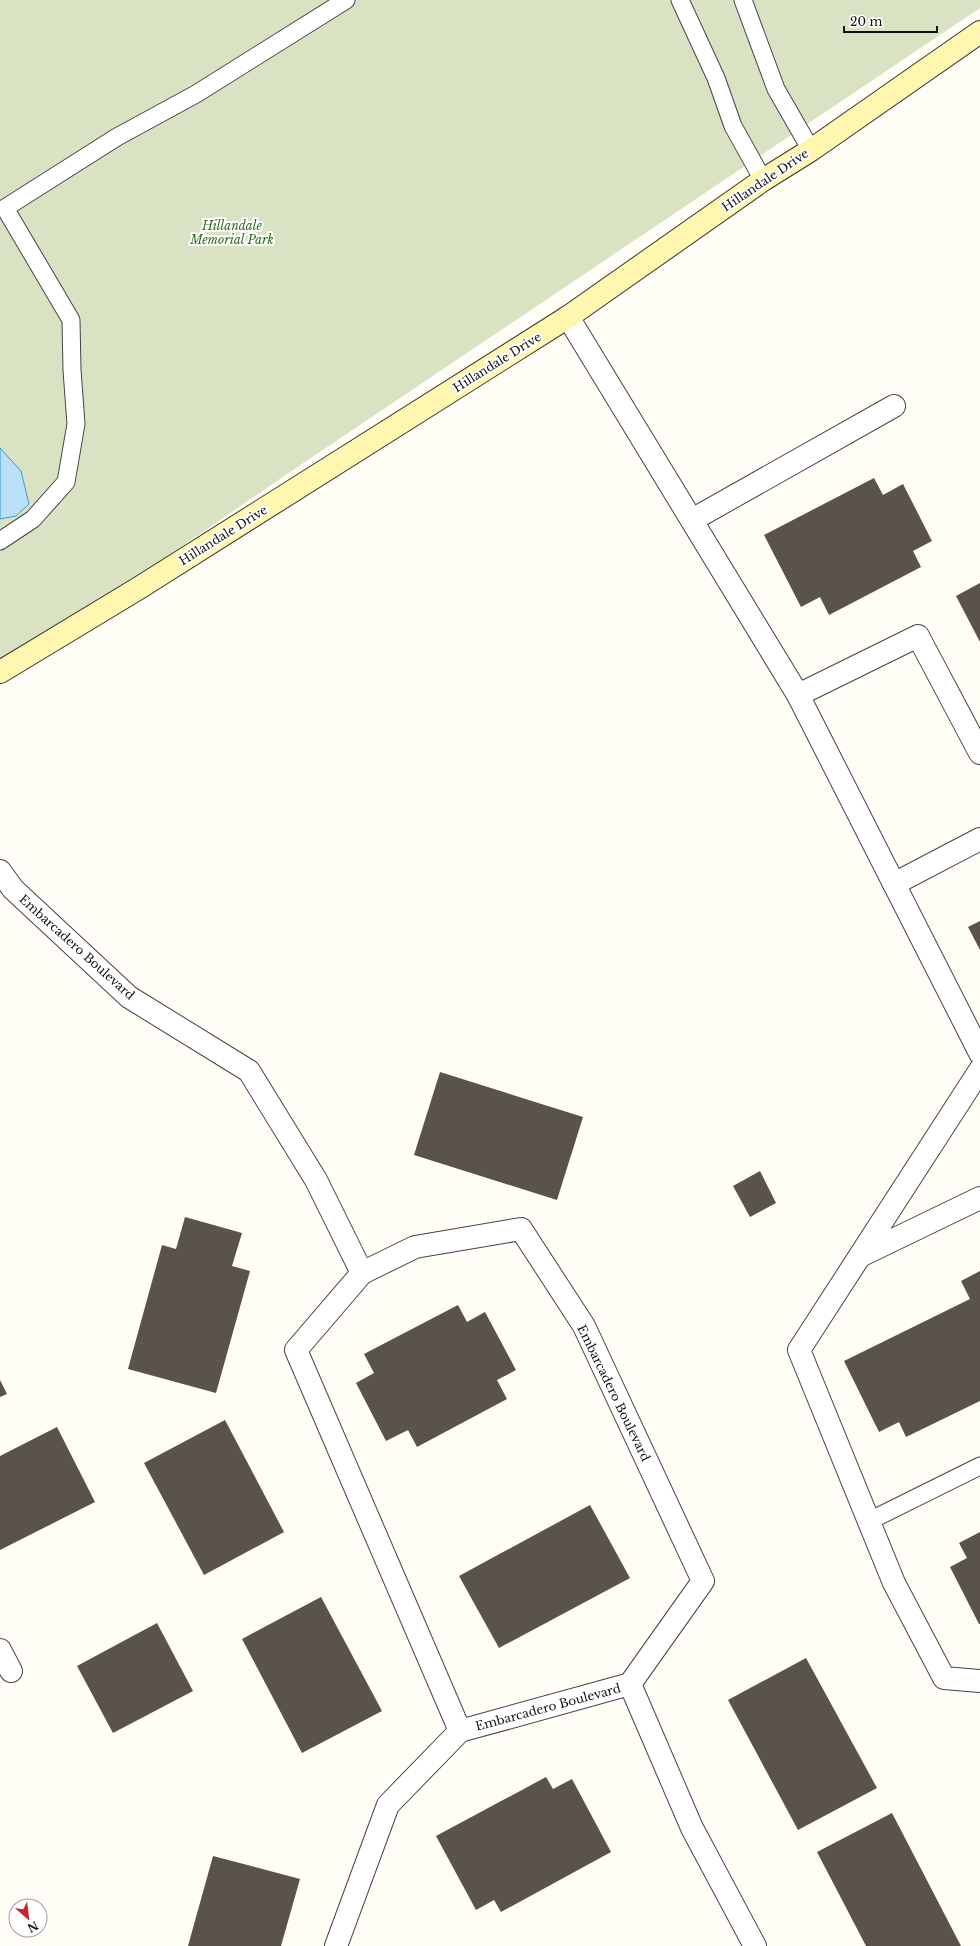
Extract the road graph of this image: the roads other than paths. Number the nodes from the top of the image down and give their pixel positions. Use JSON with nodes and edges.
{"nodes":[{"id":1,"x":346,"y":0,"type":"edge"},
{"id":2,"x":680,"y":0,"type":"edge"},
{"id":3,"x":743,"y":0,"type":"edge"},
{"id":4,"x":980,"y":32,"type":"edge"},
{"id":5,"x":811,"y":150,"type":"junction"},
{"id":6,"x":763,"y":180,"type":"junction"},
{"id":7,"x":2,"y":205,"type":"edge"},
{"id":8,"x":568,"y":317,"type":"junction"},
{"id":9,"x":894,"y":406,"type":"dead end"},
{"id":10,"x":692,"y":520,"type":"junction"},
{"id":11,"x":0,"y":541,"type":"edge"},
{"id":12,"x":0,"y":672,"type":"edge"},
{"id":13,"x":798,"y":695,"type":"junction"},
{"id":14,"x":980,"y":753,"type":"edge"},
{"id":15,"x":980,"y":839,"type":"edge"},
{"id":16,"x":0,"y":871,"type":"edge"},
{"id":17,"x":894,"y":884,"type":"junction"},
{"id":18,"x":980,"y":1053,"type":"edge"},
{"id":19,"x":980,"y":1070,"type":"edge"},
{"id":20,"x":980,"y":1198,"type":"edge"},
{"id":21,"x":860,"y":1256,"type":"junction"},
{"id":22,"x":362,"y":1273,"type":"junction"},
{"id":23,"x":980,"y":1466,"type":"edge"},
{"id":24,"x":869,"y":1521,"type":"junction"},
{"id":25,"x":0,"y":1650,"type":"edge"},
{"id":26,"x":11,"y":1671,"type":"dead end"},
{"id":27,"x":980,"y":1681,"type":"edge"},
{"id":28,"x":630,"y":1684,"type":"junction"},
{"id":29,"x":460,"y":1731,"type":"junction"},
{"id":30,"x":336,"y":1946,"type":"edge"},
{"id":31,"x":755,"y":1946,"type":"edge"}],
"edges":[{"from":1,"to":7,"type":"lane"},
{"from":2,"to":6,"type":"lane"},
{"from":3,"to":5,"type":"lane"},
{"from":4,"to":5,"type":"main road","name":"Hillandale Drive"},
{"from":5,"to":6,"type":"main road","name":"Hillandale Drive"},
{"from":6,"to":8,"type":"main road","name":"Hillandale Drive"},
{"from":7,"to":11,"type":"lane"},
{"from":8,"to":10,"type":"street"},
{"from":8,"to":12,"type":"main road","name":"Hillandale Drive"},
{"from":9,"to":10,"type":"street"},
{"from":10,"to":13,"type":"street"},
{"from":13,"to":14,"type":"street"},
{"from":13,"to":17,"type":"street"},
{"from":15,"to":17,"type":"street"},
{"from":16,"to":22,"type":"street","name":"Embarcadero Boulevard"},
{"from":17,"to":18,"type":"street"},
{"from":19,"to":21,"type":"street"},
{"from":20,"to":21,"type":"street"},
{"from":21,"to":24,"type":"street"},
{"from":22,"to":28,"type":"street","name":"Embarcadero Boulevard"},
{"from":22,"to":29,"type":"street","name":"Embarcadero Boulevard"},
{"from":23,"to":24,"type":"lane"},
{"from":24,"to":27,"type":"street"},
{"from":25,"to":26,"type":"street"},
{"from":28,"to":29,"type":"street","name":"Embarcadero Boulevard"},
{"from":28,"to":31,"type":"street"},
{"from":29,"to":30,"type":"street"}]}
